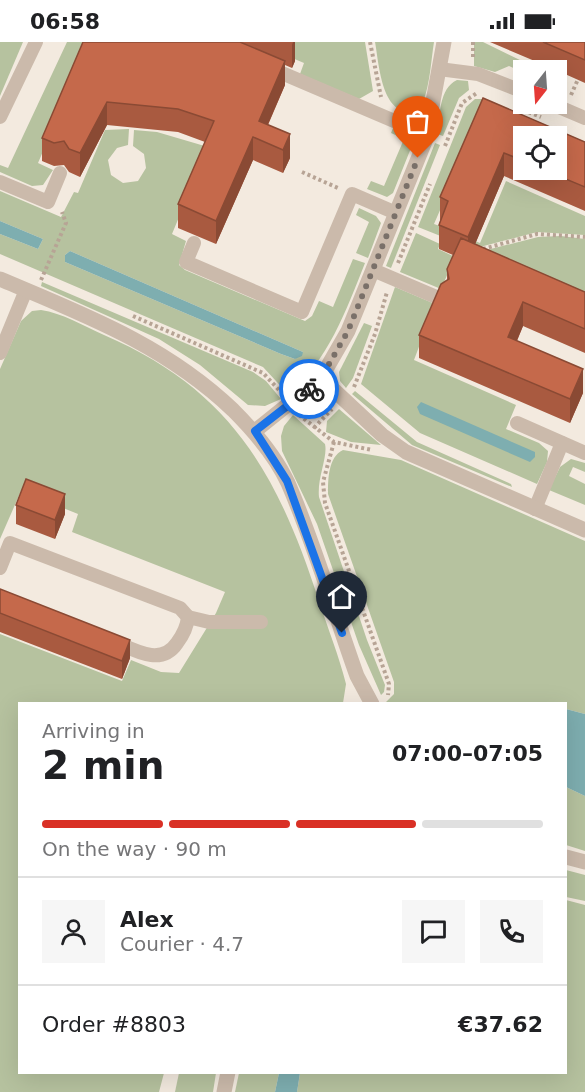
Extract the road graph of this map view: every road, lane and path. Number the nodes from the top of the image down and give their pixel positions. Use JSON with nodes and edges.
{"nodes":[{"id":1,"x":36,"y":42,"type":"edge"},
{"id":2,"x":370,"y":42,"type":"edge"},
{"id":3,"x":444,"y":42,"type":"edge"},
{"id":4,"x":260,"y":64,"type":"edge"},
{"id":5,"x":439,"y":69,"type":"junction"},
{"id":6,"x":513,"y":87,"type":"edge"},
{"id":7,"x":486,"y":94,"type":"dead end"},
{"id":8,"x":567,"y":110,"type":"edge"},
{"id":9,"x":534,"y":114,"type":"edge"},
{"id":10,"x":0,"y":117,"type":"edge"},
{"id":11,"x":385,"y":118,"type":"junction"},
{"id":12,"x":585,"y":118,"type":"edge"},
{"id":13,"x":548,"y":120,"type":"dead end"},
{"id":14,"x":427,"y":135,"type":"junction"},
{"id":15,"x":445,"y":147,"type":"dead end"},
{"id":16,"x":302,"y":172,"type":"dead end"},
{"id":17,"x":60,"y":173,"type":"dead end"},
{"id":18,"x":432,"y":180,"type":"dead end"},
{"id":19,"x":0,"y":182,"type":"edge"},
{"id":20,"x":352,"y":194,"type":"junction"},
{"id":21,"x":48,"y":202,"type":"junction"},
{"id":22,"x":396,"y":213,"type":"junction"},
{"id":23,"x":585,"y":237,"type":"edge"},
{"id":24,"x":194,"y":243,"type":"dead end"},
{"id":25,"x":479,"y":250,"type":"edge"},
{"id":26,"x":374,"y":270,"type":"junction"},
{"id":27,"x":31,"y":272,"type":"dead end"},
{"id":28,"x":42,"y":277,"type":"junction"},
{"id":29,"x":393,"y":278,"type":"junction"},
{"id":30,"x":0,"y":279,"type":"edge"},
{"id":31,"x":52,"y":282,"type":"dead end"},
{"id":32,"x":30,"y":292,"type":"junction"},
{"id":33,"x":441,"y":298,"type":"edge"},
{"id":34,"x":127,"y":314,"type":"dead end"},
{"id":35,"x":0,"y":353,"type":"edge"},
{"id":36,"x":321,"y":378,"type":"junction"},
{"id":37,"x":356,"y":385,"type":"junction"},
{"id":38,"x":363,"y":391,"type":"dead end"},
{"id":39,"x":343,"y":398,"type":"junction"},
{"id":40,"x":290,"y":404,"type":"junction"},
{"id":41,"x":517,"y":423,"type":"dead end"},
{"id":42,"x":314,"y":428,"type":"junction"},
{"id":43,"x":255,"y":431,"type":"junction"},
{"id":44,"x":334,"y":442,"type":"junction"},
{"id":45,"x":562,"y":443,"type":"junction"},
{"id":46,"x":406,"y":452,"type":"junction"},
{"id":47,"x":585,"y":453,"type":"edge"},
{"id":48,"x":535,"y":509,"type":"junction"},
{"id":49,"x":585,"y":530,"type":"edge"},
{"id":50,"x":0,"y":565,"type":"edge"},
{"id":51,"x":188,"y":617,"type":"junction"},
{"id":52,"x":261,"y":622,"type":"dead end"},
{"id":53,"x":97,"y":635,"type":"edge"},
{"id":54,"x":377,"y":701,"type":"edge"},
{"id":55,"x":567,"y":857,"type":"edge"},
{"id":56,"x":585,"y":862,"type":"edge"},
{"id":57,"x":228,"y":1074,"type":"edge"},
{"id":58,"x":224,"y":1092,"type":"edge"}],
"edges":[{"from":1,"to":10,"type":"lane"},
{"from":2,"to":11,"type":"path"},
{"from":3,"to":5,"type":"street"},
{"from":4,"to":11,"type":"lane"},
{"from":5,"to":6,"type":"lane"},
{"from":5,"to":14,"type":"street"},
{"from":7,"to":15,"type":"path"},
{"from":8,"to":12,"type":"lane"},
{"from":9,"to":13,"type":"path"},
{"from":11,"to":14,"type":"lane"},
{"from":14,"to":22,"type":"street"},
{"from":16,"to":20,"type":"path"},
{"from":17,"to":21,"type":"lane"},
{"from":18,"to":29,"type":"path"},
{"from":19,"to":21,"type":"lane"},
{"from":20,"to":22,"type":"lane"},
{"from":20,"to":24,"type":"lane"},
{"from":21,"to":28,"type":"path"},
{"from":22,"to":26,"type":"street"},
{"from":23,"to":25,"type":"path"},
{"from":26,"to":29,"type":"lane"},
{"from":26,"to":36,"type":"street"},
{"from":27,"to":28,"type":"path"},
{"from":28,"to":31,"type":"path"},
{"from":28,"to":32,"type":"path"},
{"from":29,"to":33,"type":"lane"},
{"from":29,"to":37,"type":"path"},
{"from":30,"to":32,"type":"street"},
{"from":32,"to":35,"type":"lane"},
{"from":32,"to":43,"type":"street"},
{"from":34,"to":40,"type":"path"},
{"from":36,"to":39,"type":"street"},
{"from":36,"to":40,"type":"street"},
{"from":37,"to":38,"type":"path"},
{"from":37,"to":39,"type":"path"},
{"from":39,"to":42,"type":"path"},
{"from":39,"to":46,"type":"street"},
{"from":40,"to":42,"type":"path"},
{"from":40,"to":43,"type":"street"},
{"from":41,"to":45,"type":"lane"},
{"from":42,"to":44,"type":"path"},
{"from":43,"to":54,"type":"street"},
{"from":44,"to":46,"type":"path"},
{"from":44,"to":54,"type":"path"},
{"from":45,"to":47,"type":"lane"},
{"from":45,"to":48,"type":"lane"},
{"from":46,"to":48,"type":"street"},
{"from":48,"to":49,"type":"street"},
{"from":50,"to":51,"type":"lane"},
{"from":51,"to":52,"type":"lane"},
{"from":51,"to":53,"type":"lane"},
{"from":55,"to":56,"type":"street"},
{"from":57,"to":58,"type":"street"}]}
